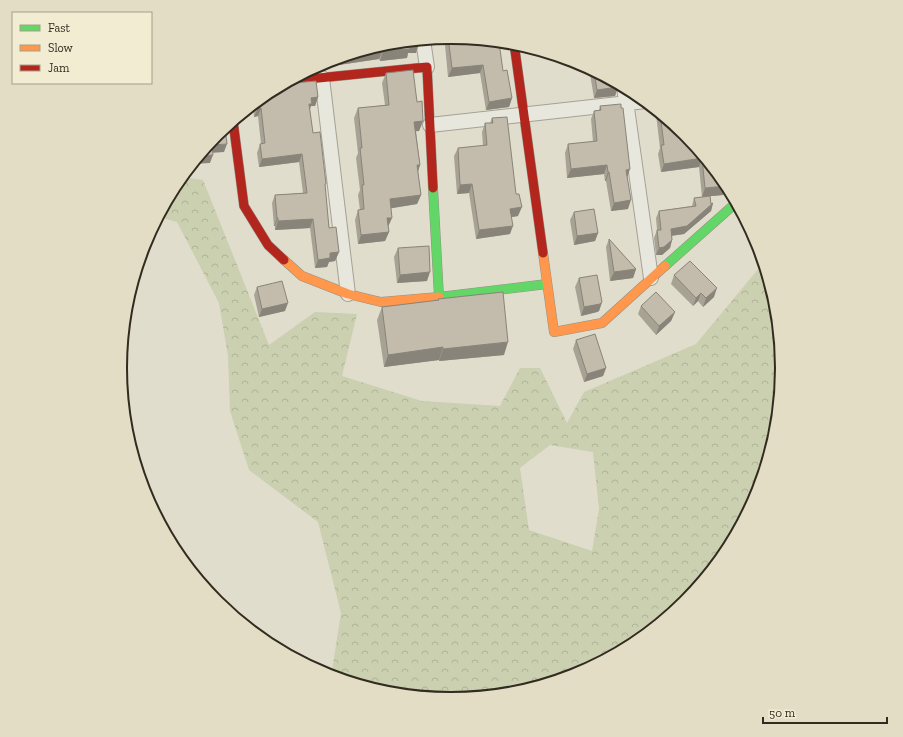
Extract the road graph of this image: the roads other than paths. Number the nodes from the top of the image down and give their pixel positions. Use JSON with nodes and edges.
{"nodes":[{"id":1,"x":424,"y":46,"type":"edge"},
{"id":2,"x":515,"y":50,"type":"edge"},
{"id":3,"x":426,"y":67,"type":"junction"},
{"id":4,"x":322,"y":78,"type":"junction"},
{"id":5,"x":303,"y":80,"type":"edge"},
{"id":6,"x":625,"y":94,"type":"edge"},
{"id":7,"x":637,"y":102,"type":"edge"},
{"id":8,"x":626,"y":104,"type":"junction"},
{"id":9,"x":524,"y":116,"type":"junction"},
{"id":10,"x":430,"y":125,"type":"junction"},
{"id":11,"x":234,"y":129,"type":"edge"},
{"id":12,"x":732,"y":204,"type":"edge"},
{"id":13,"x":652,"y":278,"type":"junction"},
{"id":14,"x":547,"y":284,"type":"junction"},
{"id":15,"x":348,"y":294,"type":"junction"},
{"id":16,"x":439,"y":297,"type":"junction"}],
"edges":[{"from":1,"to":3,"type":"street"},
{"from":2,"to":9,"type":"street"},
{"from":3,"to":4,"type":"street"},
{"from":3,"to":10,"type":"street"},
{"from":4,"to":5,"type":"street"},
{"from":4,"to":15,"type":"street"},
{"from":6,"to":8,"type":"street"},
{"from":7,"to":8,"type":"street"},
{"from":8,"to":9,"type":"street"},
{"from":8,"to":13,"type":"street"},
{"from":9,"to":10,"type":"street"},
{"from":9,"to":14,"type":"street"},
{"from":10,"to":16,"type":"street"},
{"from":11,"to":15,"type":"street"},
{"from":12,"to":13,"type":"street"},
{"from":13,"to":14,"type":"street"},
{"from":14,"to":16,"type":"street"},
{"from":15,"to":16,"type":"street"}]}
